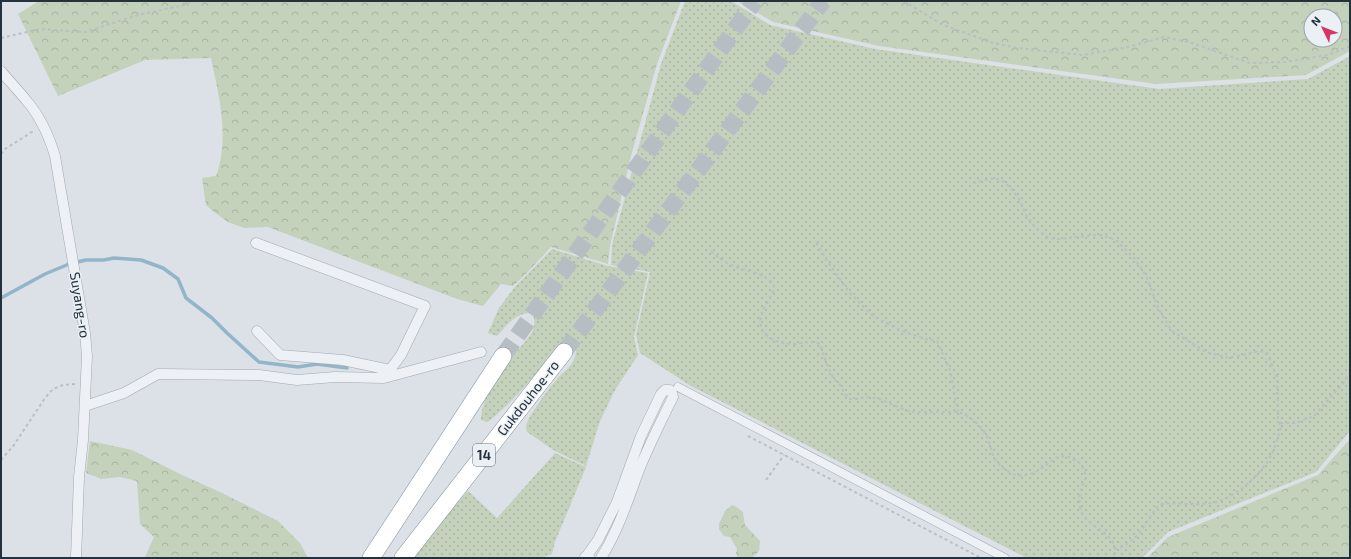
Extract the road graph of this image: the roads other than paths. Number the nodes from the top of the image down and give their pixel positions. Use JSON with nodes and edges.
{"nodes":[{"id":1,"x":1,"y":71,"type":"edge"},
{"id":2,"x":256,"y":242,"type":"dead end"},
{"id":3,"x":258,"y":331,"type":"dead end"},
{"id":4,"x":481,"y":352,"type":"dead end"},
{"id":5,"x":564,"y":352,"type":"tunnel mouth"},
{"id":6,"x":503,"y":356,"type":"tunnel mouth"},
{"id":7,"x":387,"y":374,"type":"junction"},
{"id":8,"x":678,"y":387,"type":"dead end"},
{"id":9,"x":85,"y":406,"type":"junction"},
{"id":10,"x":76,"y":558,"type":"edge"},
{"id":11,"x":371,"y":558,"type":"edge"},
{"id":12,"x":403,"y":558,"type":"edge"},
{"id":13,"x":587,"y":558,"type":"edge"},
{"id":14,"x":601,"y":558,"type":"edge"},
{"id":15,"x":1005,"y":558,"type":"edge"}],
"edges":[{"from":1,"to":9,"type":"street","name":"Suyang-ro"},
{"from":2,"to":7,"type":"street"},
{"from":3,"to":7,"type":"street"},
{"from":4,"to":7,"type":"street"},
{"from":5,"to":12,"type":"highway","name":"Gukdouhoe-ro","number":"14"},
{"from":6,"to":11,"type":"highway"},
{"from":7,"to":9,"type":"street"},
{"from":8,"to":15,"type":"street"},
{"from":9,"to":10,"type":"street","name":"Suyang-ro"},
{"from":13,"to":14,"type":"street"}]}
